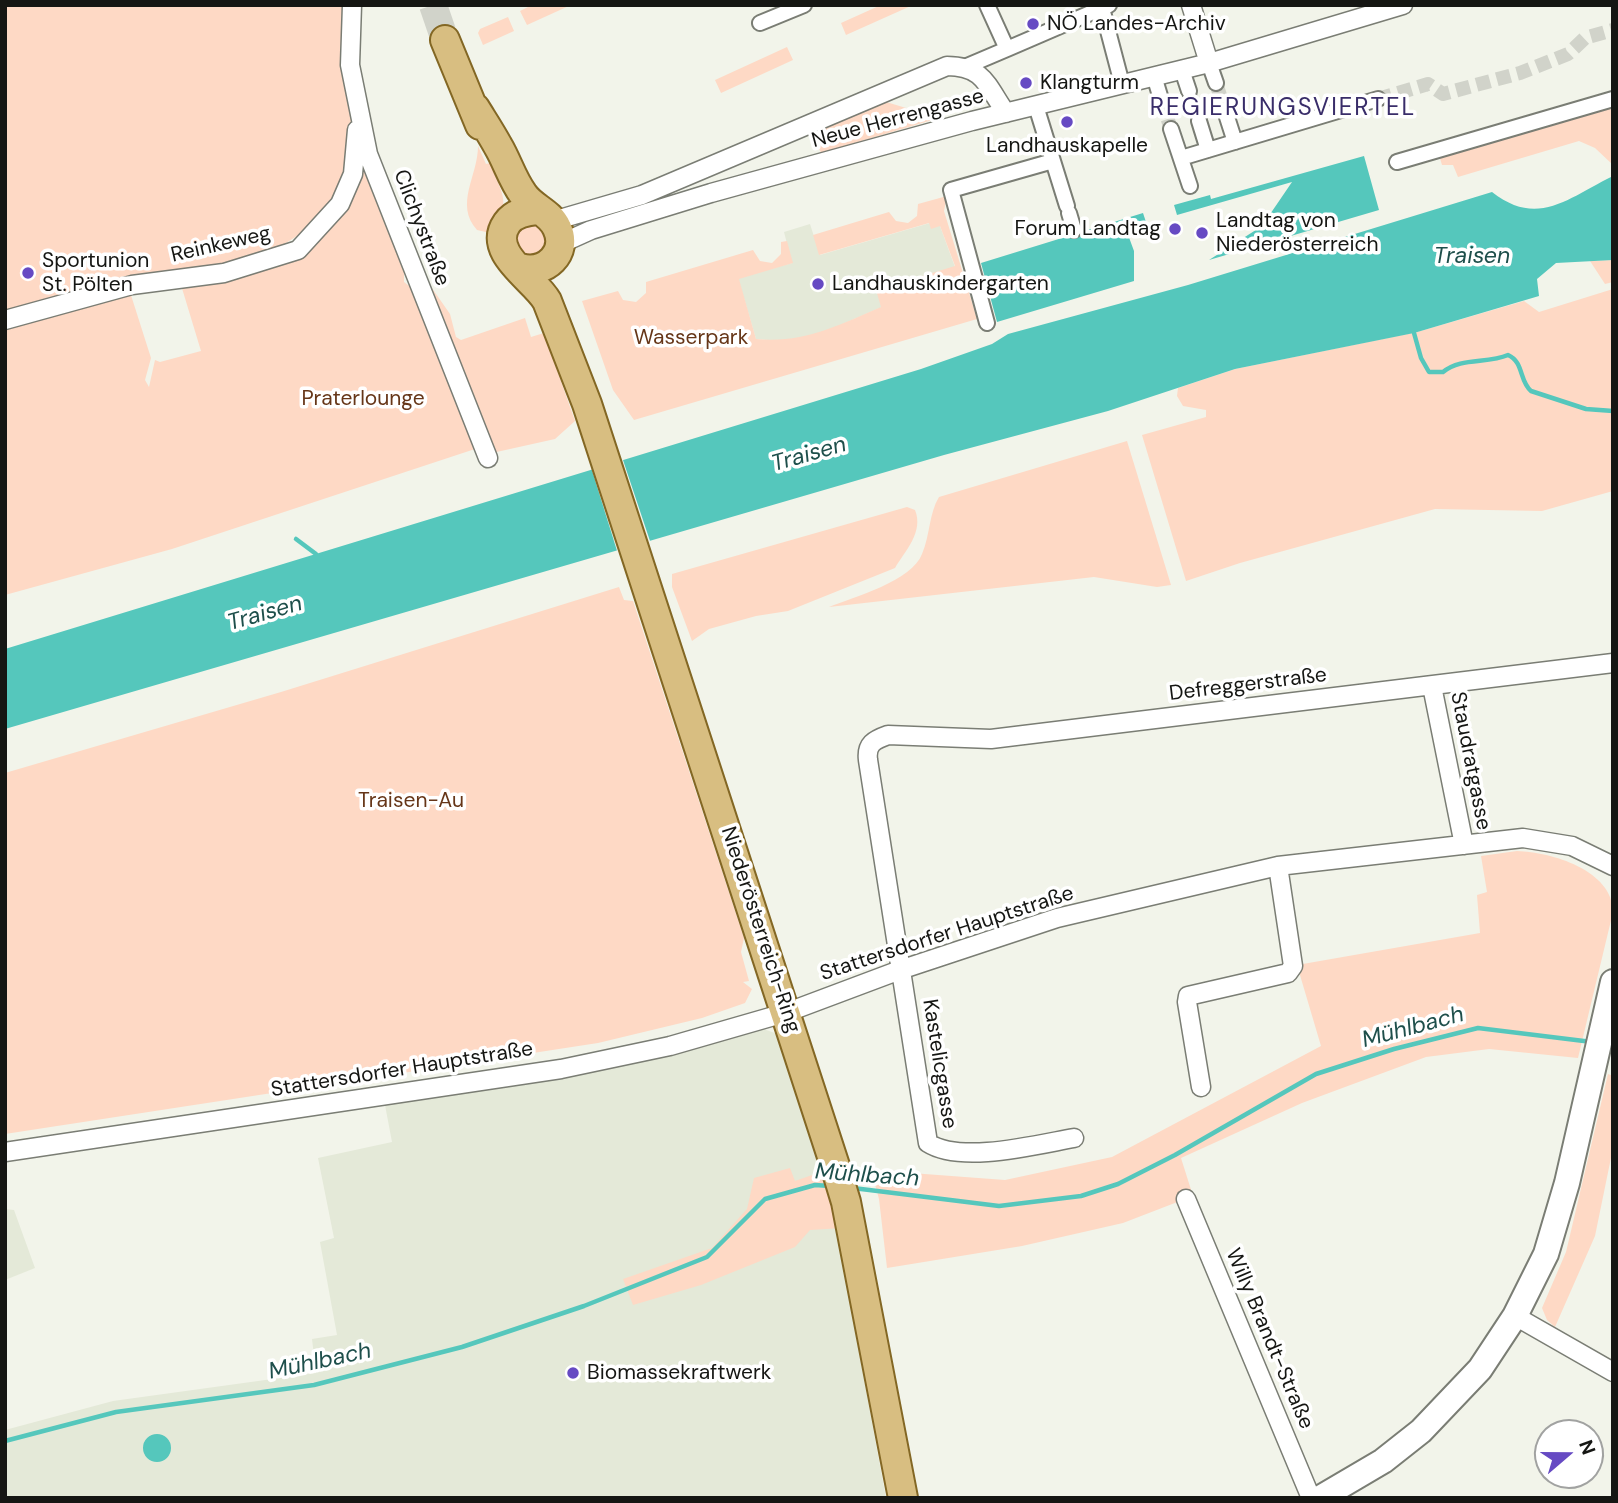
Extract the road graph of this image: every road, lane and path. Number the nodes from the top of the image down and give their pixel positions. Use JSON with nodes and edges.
{"nodes":[{"id":1,"x":352,"y":5,"type":"edge"},
{"id":2,"x":804,"y":5,"type":"edge"},
{"id":3,"x":987,"y":5,"type":"edge"},
{"id":4,"x":1191,"y":5,"type":"edge"},
{"id":5,"x":1403,"y":5,"type":"edge"},
{"id":6,"x":1105,"y":7,"type":"edge"},
{"id":7,"x":760,"y":23,"type":"dead end"},
{"id":8,"x":445,"y":40,"type":"tunnel mouth"},
{"id":9,"x":1007,"y":49,"type":"junction"},
{"id":10,"x":1209,"y":63,"type":"junction"},
{"id":11,"x":967,"y":66,"type":"junction"},
{"id":12,"x":1182,"y":70,"type":"junction"},
{"id":13,"x":1154,"y":76,"type":"junction"},
{"id":14,"x":1216,"y":83,"type":"tunnel mouth"},
{"id":15,"x":1122,"y":84,"type":"junction"},
{"id":16,"x":1189,"y":91,"type":"tunnel mouth"},
{"id":17,"x":1161,"y":99,"type":"tunnel mouth"},
{"id":18,"x":1378,"y":99,"type":"tunnel mouth"},
{"id":19,"x":1613,"y":99,"type":"edge"},
{"id":20,"x":1036,"y":106,"type":"junction"},
{"id":21,"x":475,"y":108,"type":"junction"},
{"id":22,"x":1006,"y":113,"type":"junction"},
{"id":23,"x":1226,"y":114,"type":"tunnel mouth"},
{"id":24,"x":359,"y":116,"type":"junction"},
{"id":25,"x":1199,"y":121,"type":"tunnel mouth"},
{"id":26,"x":1171,"y":129,"type":"tunnel mouth"},
{"id":27,"x":1235,"y":142,"type":"junction"},
{"id":28,"x":1208,"y":150,"type":"junction"},
{"id":29,"x":1181,"y":158,"type":"junction"},
{"id":30,"x":1053,"y":161,"type":"junction"},
{"id":31,"x":1397,"y":162,"type":"dead end"},
{"id":32,"x":1190,"y":186,"type":"dead end"},
{"id":33,"x":509,"y":220,"type":"junction"},
{"id":34,"x":1074,"y":230,"type":"dead end"},
{"id":35,"x":551,"y":234,"type":"junction"},
{"id":36,"x":520,"y":268,"type":"junction"},
{"id":37,"x":5,"y":320,"type":"edge"},
{"id":38,"x":987,"y":323,"type":"dead end"},
{"id":39,"x":587,"y":404,"type":"junction"},
{"id":40,"x":488,"y":458,"type":"dead end"},
{"id":41,"x":1613,"y":663,"type":"edge"},
{"id":42,"x":1432,"y":686,"type":"junction"},
{"id":43,"x":1464,"y":845,"type":"junction"},
{"id":44,"x":1278,"y":866,"type":"junction"},
{"id":45,"x":1613,"y":866,"type":"edge"},
{"id":46,"x":900,"y":970,"type":"junction"},
{"id":47,"x":1613,"y":982,"type":"edge"},
{"id":48,"x":788,"y":1012,"type":"junction"},
{"id":49,"x":1201,"y":1087,"type":"dead end"},
{"id":50,"x":1074,"y":1138,"type":"dead end"},
{"id":51,"x":5,"y":1152,"type":"edge"},
{"id":52,"x":1186,"y":1199,"type":"dead end"},
{"id":53,"x":1515,"y":1316,"type":"junction"},
{"id":54,"x":1613,"y":1372,"type":"edge"},
{"id":55,"x":895,"y":1466,"type":"junction"},
{"id":56,"x":898,"y":1498,"type":"edge"},
{"id":57,"x":903,"y":1498,"type":"edge"},
{"id":58,"x":1311,"y":1498,"type":"edge"},
{"id":59,"x":1320,"y":1498,"type":"edge"}],
"edges":[{"from":1,"to":24,"type":"street","name":"Clichystraße"},
{"from":2,"to":7,"type":"street"},
{"from":3,"to":9,"type":"street"},
{"from":4,"to":10,"type":"street"},
{"from":5,"to":10,"type":"street"},
{"from":6,"to":9,"type":"street"},
{"from":6,"to":15,"type":"street"},
{"from":8,"to":21,"type":"main road","name":"Niederösterreich-Ring"},
{"from":9,"to":11,"type":"street"},
{"from":10,"to":12,"type":"street"},
{"from":10,"to":14,"type":"street"},
{"from":11,"to":22,"type":"street","name":"Neue Herrengasse"},
{"from":11,"to":35,"type":"street","name":"Neue Herrengasse"},
{"from":12,"to":13,"type":"street"},
{"from":12,"to":16,"type":"street"},
{"from":13,"to":15,"type":"street"},
{"from":13,"to":17,"type":"street"},
{"from":15,"to":20,"type":"street"},
{"from":18,"to":27,"type":"street"},
{"from":19,"to":31,"type":"street"},
{"from":20,"to":22,"type":"street"},
{"from":20,"to":30,"type":"street"},
{"from":21,"to":33,"type":"main road","name":"Niederösterreich-Ring"},
{"from":21,"to":35,"type":"main road","name":"Niederösterreich-Ring"},
{"from":22,"to":35,"type":"street","name":"Neue Herrengasse"},
{"from":23,"to":27,"type":"street"},
{"from":24,"to":37,"type":"street","name":"Reinkeweg"},
{"from":24,"to":40,"type":"street","name":"Clichystraße"},
{"from":25,"to":28,"type":"street"},
{"from":26,"to":29,"type":"street"},
{"from":27,"to":28,"type":"street"},
{"from":28,"to":29,"type":"street"},
{"from":29,"to":32,"type":"street"},
{"from":30,"to":34,"type":"street"},
{"from":30,"to":38,"type":"street"},
{"from":33,"to":35,"type":"main road"},
{"from":33,"to":36,"type":"main road","name":"Niederösterreich-Ring"},
{"from":35,"to":36,"type":"main road"},
{"from":35,"to":39,"type":"main road","name":"Niederösterreich-Ring"},
{"from":36,"to":39,"type":"main road","name":"Niederösterreich-Ring"},
{"from":39,"to":48,"type":"main road","name":"Niederösterreich-Ring"},
{"from":41,"to":42,"type":"street","name":"Defreggerstraße"},
{"from":42,"to":43,"type":"street","name":"Staudratgasse"},
{"from":42,"to":46,"type":"street","name":"Defreggerstraße"},
{"from":43,"to":44,"type":"street","name":"Stattersdorfer Hauptstraße"},
{"from":43,"to":45,"type":"street","name":"Stattersdorfer Hauptstraße"},
{"from":44,"to":46,"type":"street","name":"Stattersdorfer Hauptstraße"},
{"from":44,"to":49,"type":"street"},
{"from":46,"to":48,"type":"street","name":"Stattersdorfer Hauptstraße"},
{"from":46,"to":50,"type":"street","name":"Kastelicgasse"},
{"from":47,"to":53,"type":"main road"},
{"from":48,"to":51,"type":"street","name":"Stattersdorfer Hauptstraße"},
{"from":48,"to":55,"type":"main road","name":"Niederösterreich-Ring"},
{"from":52,"to":58,"type":"street","name":"Willy Brandt-Straße"},
{"from":53,"to":54,"type":"street"},
{"from":53,"to":59,"type":"main road"},
{"from":55,"to":56,"type":"main road","name":"Niederösterreich-Ring"},
{"from":55,"to":57,"type":"main road","name":"Niederösterreich-Ring"}]}
